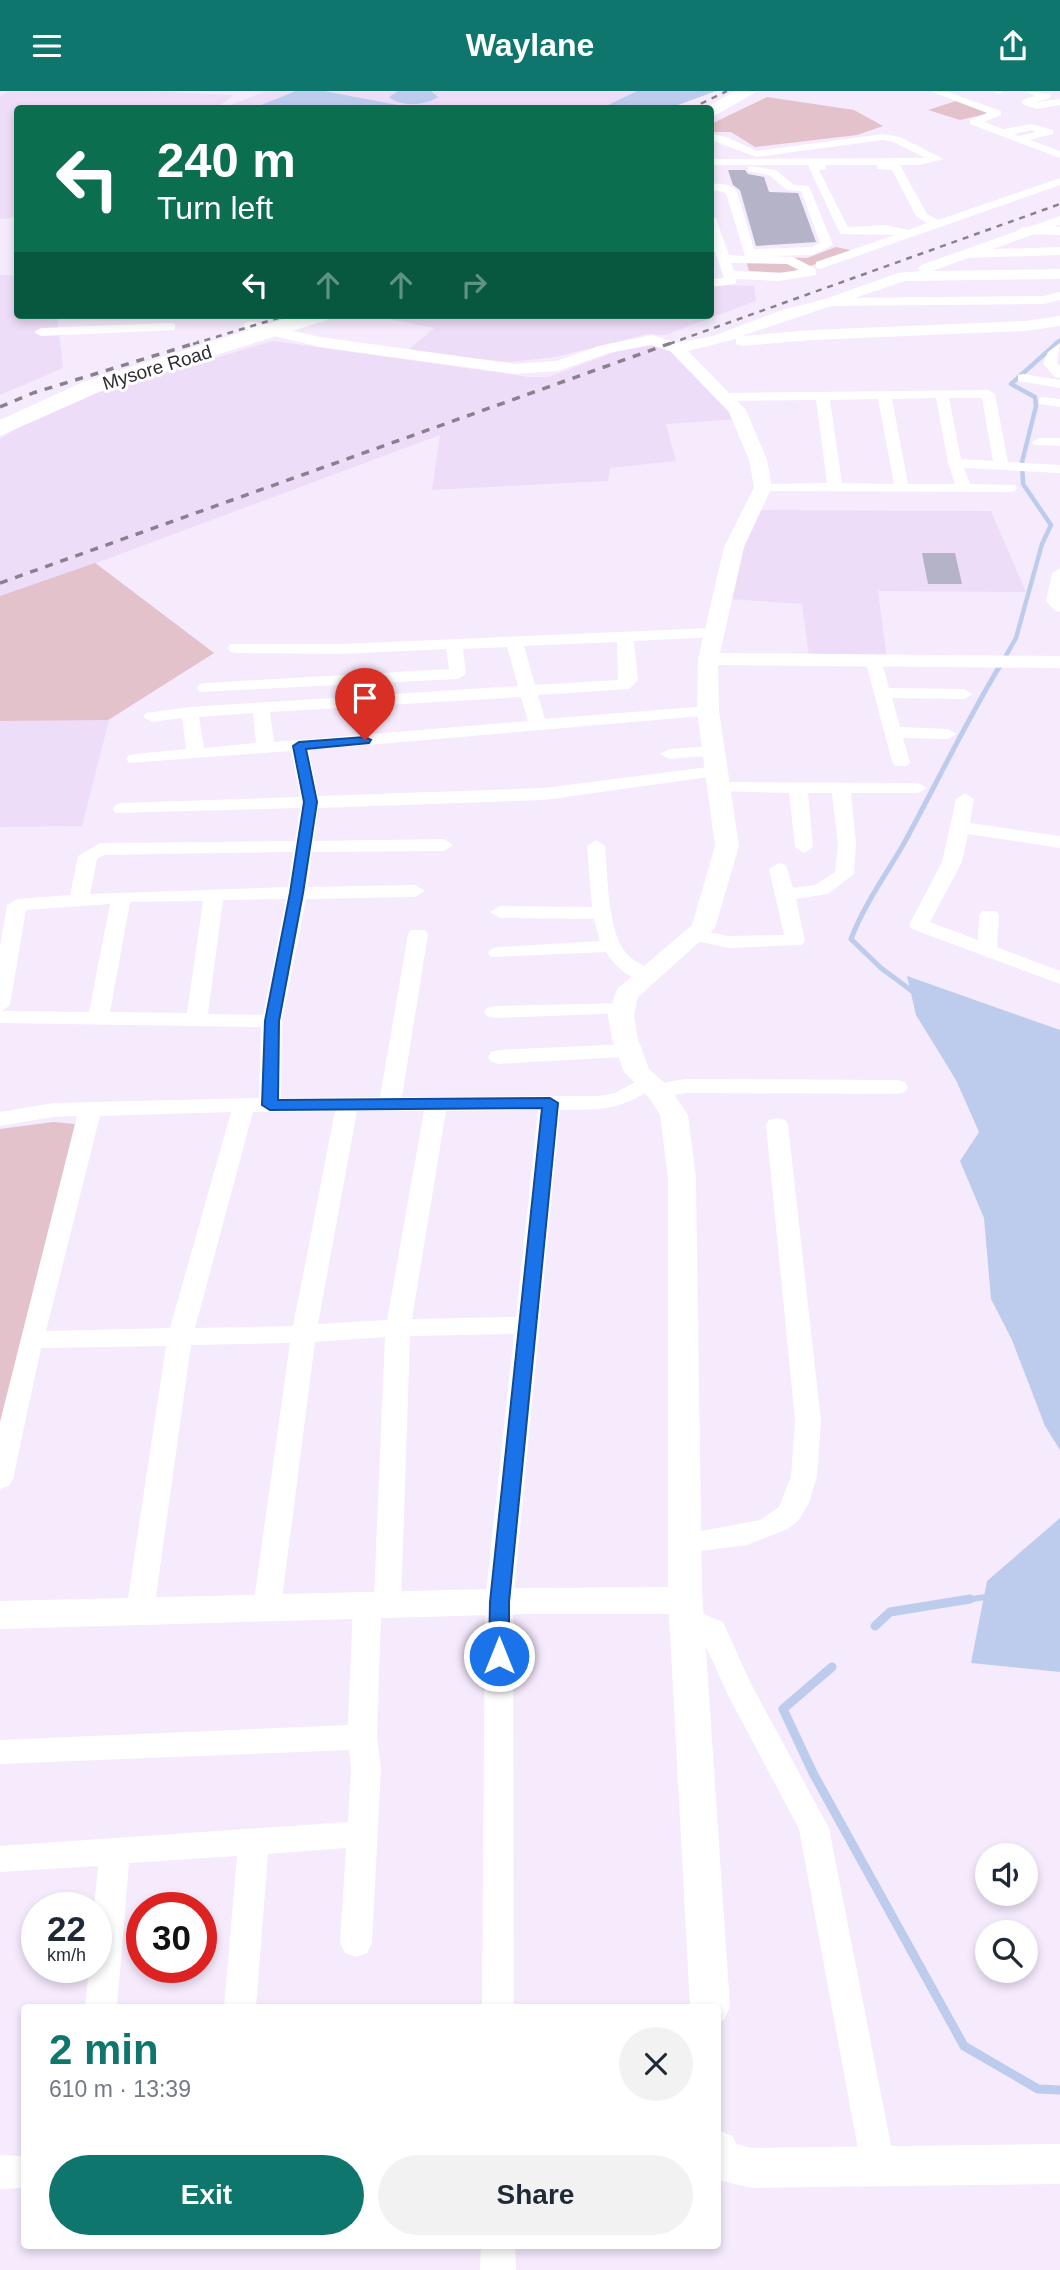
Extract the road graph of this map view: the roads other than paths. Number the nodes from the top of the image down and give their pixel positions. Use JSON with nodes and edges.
{"nodes":[{"id":1,"x":729,"y":91,"type":"edge"},
{"id":2,"x":749,"y":91,"type":"edge"},
{"id":3,"x":934,"y":91,"type":"edge"},
{"id":4,"x":1030,"y":91,"type":"edge"},
{"id":5,"x":1047,"y":94,"type":"edge"},
{"id":6,"x":1060,"y":95,"type":"edge"},
{"id":7,"x":1060,"y":102,"type":"edge"},
{"id":8,"x":701,"y":105,"type":"edge"},
{"id":9,"x":714,"y":109,"type":"edge"},
{"id":10,"x":1002,"y":133,"type":"junction"},
{"id":11,"x":714,"y":137,"type":"edge"},
{"id":12,"x":1019,"y":139,"type":"junction"},
{"id":13,"x":1060,"y":147,"type":"edge"},
{"id":14,"x":1048,"y":150,"type":"junction"},
{"id":15,"x":1060,"y":155,"type":"edge"},
{"id":16,"x":714,"y":162,"type":"edge"},
{"id":17,"x":714,"y":169,"type":"edge"},
{"id":18,"x":1060,"y":181,"type":"edge"},
{"id":19,"x":714,"y":201,"type":"edge"},
{"id":20,"x":714,"y":207,"type":"edge"},
{"id":21,"x":1060,"y":220,"type":"edge"},
{"id":22,"x":937,"y":224,"type":"junction"},
{"id":23,"x":1060,"y":231,"type":"edge"},
{"id":24,"x":1023,"y":232,"type":"junction"},
{"id":25,"x":908,"y":234,"type":"junction"},
{"id":26,"x":1060,"y":251,"type":"edge"},
{"id":27,"x":966,"y":254,"type":"junction"},
{"id":28,"x":725,"y":259,"type":"junction"},
{"id":29,"x":820,"y":265,"type":"dead end"},
{"id":30,"x":1060,"y":274,"type":"edge"},
{"id":31,"x":730,"y":275,"type":"junction"},
{"id":32,"x":903,"y":276,"type":"junction"},
{"id":33,"x":714,"y":283,"type":"edge"},
{"id":34,"x":1060,"y":296,"type":"edge"},
{"id":35,"x":831,"y":302,"type":"junction"},
{"id":36,"x":799,"y":311,"type":"junction"},
{"id":37,"x":297,"y":319,"type":"edge"},
{"id":38,"x":1060,"y":321,"type":"edge"},
{"id":39,"x":269,"y":324,"type":"edge"},
{"id":40,"x":170,"y":327,"type":"edge"},
{"id":41,"x":41,"y":332,"type":"dead end"},
{"id":42,"x":723,"y":343,"type":"junction"},
{"id":43,"x":1060,"y":347,"type":"edge"},
{"id":44,"x":676,"y":348,"type":"junction"},
{"id":45,"x":1060,"y":374,"type":"edge"},
{"id":46,"x":1023,"y":378,"type":"dead end"},
{"id":47,"x":1060,"y":384,"type":"edge"},
{"id":48,"x":936,"y":394,"type":"junction"},
{"id":49,"x":822,"y":395,"type":"junction"},
{"id":50,"x":884,"y":395,"type":"junction"},
{"id":51,"x":727,"y":397,"type":"junction"},
{"id":52,"x":1044,"y":401,"type":"dead end"},
{"id":53,"x":1060,"y":403,"type":"edge"},
{"id":54,"x":0,"y":407,"type":"edge"},
{"id":55,"x":0,"y":429,"type":"edge"},
{"id":56,"x":1039,"y":442,"type":"dead end"},
{"id":57,"x":1060,"y":442,"type":"edge"},
{"id":58,"x":955,"y":463,"type":"junction"},
{"id":59,"x":1014,"y":465,"type":"junction"},
{"id":60,"x":1060,"y":469,"type":"edge"},
{"id":61,"x":763,"y":487,"type":"junction"},
{"id":62,"x":835,"y":488,"type":"junction"},
{"id":63,"x":1010,"y":488,"type":"dead end"},
{"id":64,"x":902,"y":489,"type":"junction"},
{"id":65,"x":964,"y":489,"type":"junction"},
{"id":66,"x":1060,"y":573,"type":"edge"},
{"id":67,"x":1060,"y":607,"type":"edge"},
{"id":68,"x":625,"y":637,"type":"junction"},
{"id":69,"x":514,"y":642,"type":"junction"},
{"id":70,"x":454,"y":644,"type":"junction"},
{"id":71,"x":710,"y":646,"type":"junction"},
{"id":72,"x":236,"y":648,"type":"dead end"},
{"id":73,"x":873,"y":660,"type":"junction"},
{"id":74,"x":1060,"y":662,"type":"edge"},
{"id":75,"x":206,"y":688,"type":"dead end"},
{"id":76,"x":526,"y":692,"type":"junction"},
{"id":77,"x":882,"y":694,"type":"junction"},
{"id":78,"x":964,"y":694,"type":"dead end"},
{"id":79,"x":261,"y":708,"type":"junction"},
{"id":80,"x":708,"y":711,"type":"junction"},
{"id":81,"x":190,"y":712,"type":"junction"},
{"id":82,"x":152,"y":717,"type":"dead end"},
{"id":83,"x":361,"y":721,"type":"junction"},
{"id":84,"x":538,"y":726,"type":"junction"},
{"id":85,"x":893,"y":732,"type":"junction"},
{"id":86,"x":948,"y":734,"type":"dead end"},
{"id":87,"x":299,"y":746,"type":"junction"},
{"id":88,"x":266,"y":749,"type":"junction"},
{"id":89,"x":196,"y":754,"type":"junction"},
{"id":90,"x":669,"y":754,"type":"dead end"},
{"id":91,"x":135,"y":759,"type":"dead end"},
{"id":92,"x":901,"y":762,"type":"dead end"},
{"id":93,"x":717,"y":770,"type":"junction"},
{"id":94,"x":798,"y":788,"type":"junction"},
{"id":95,"x":918,"y":788,"type":"dead end"},
{"id":96,"x":841,"y":789,"type":"junction"},
{"id":97,"x":965,"y":799,"type":"dead end"},
{"id":98,"x":310,"y":802,"type":"junction"},
{"id":99,"x":122,"y":809,"type":"dead end"},
{"id":100,"x":960,"y":827,"type":"junction"},
{"id":101,"x":1060,"y":842,"type":"edge"},
{"id":102,"x":444,"y":845,"type":"dead end"},
{"id":103,"x":304,"y":846,"type":"junction"},
{"id":104,"x":596,"y":846,"type":"dead end"},
{"id":105,"x":804,"y":847,"type":"dead end"},
{"id":106,"x":779,"y":869,"type":"dead end"},
{"id":107,"x":415,"y":891,"type":"dead end"},
{"id":108,"x":297,"y":893,"type":"junction"},
{"id":109,"x":214,"y":894,"type":"junction"},
{"id":110,"x":785,"y":895,"type":"junction"},
{"id":111,"x":121,"y":897,"type":"junction"},
{"id":112,"x":79,"y":901,"type":"junction"},
{"id":113,"x":9,"y":905,"type":"edge"},
{"id":114,"x":500,"y":912,"type":"dead end"},
{"id":115,"x":603,"y":913,"type":"junction"},
{"id":116,"x":989,"y":915,"type":"dead end"},
{"id":117,"x":418,"y":934,"type":"dead end"},
{"id":118,"x":694,"y":935,"type":"junction"},
{"id":119,"x":613,"y":946,"type":"junction"},
{"id":120,"x":987,"y":950,"type":"junction"},
{"id":121,"x":498,"y":953,"type":"dead end"},
{"id":122,"x":646,"y":976,"type":"junction"},
{"id":123,"x":1060,"y":978,"type":"edge"},
{"id":124,"x":0,"y":1005,"type":"edge"},
{"id":125,"x":623,"y":1009,"type":"junction"},
{"id":126,"x":494,"y":1012,"type":"dead end"},
{"id":127,"x":0,"y":1017,"type":"edge"},
{"id":128,"x":99,"y":1017,"type":"junction"},
{"id":129,"x":197,"y":1018,"type":"junction"},
{"id":130,"x":272,"y":1021,"type":"junction"},
{"id":131,"x":630,"y":1051,"type":"junction"},
{"id":132,"x":499,"y":1057,"type":"dead end"},
{"id":133,"x":653,"y":1086,"type":"junction"},
{"id":134,"x":897,"y":1087,"type":"dead end"},
{"id":135,"x":550,"y":1103,"type":"junction"},
{"id":136,"x":346,"y":1104,"type":"junction"},
{"id":137,"x":390,"y":1104,"type":"junction"},
{"id":138,"x":436,"y":1104,"type":"junction"},
{"id":139,"x":244,"y":1105,"type":"junction"},
{"id":140,"x":270,"y":1105,"type":"junction"},
{"id":141,"x":90,"y":1110,"type":"junction"},
{"id":142,"x":0,"y":1119,"type":"edge"},
{"id":143,"x":777,"y":1125,"type":"dead end"},
{"id":144,"x":527,"y":1325,"type":"junction"},
{"id":145,"x":398,"y":1328,"type":"junction"},
{"id":146,"x":304,"y":1334,"type":"junction"},
{"id":147,"x":180,"y":1336,"type":"junction"},
{"id":148,"x":31,"y":1341,"type":"junction"},
{"id":149,"x":0,"y":1479,"type":"edge"},
{"id":150,"x":684,"y":1543,"type":"junction"},
{"id":151,"x":499,"y":1602,"type":"junction"},
{"id":152,"x":377,"y":1605,"type":"junction"},
{"id":153,"x":267,"y":1607,"type":"junction"},
{"id":154,"x":686,"y":1609,"type":"junction"},
{"id":155,"x":140,"y":1611,"type":"junction"},
{"id":156,"x":0,"y":1615,"type":"edge"},
{"id":157,"x":362,"y":1737,"type":"junction"},
{"id":158,"x":0,"y":1752,"type":"edge"},
{"id":159,"x":362,"y":1834,"type":"junction"},
{"id":160,"x":254,"y":1840,"type":"junction"},
{"id":161,"x":115,"y":1851,"type":"junction"},
{"id":162,"x":0,"y":1859,"type":"edge"},
{"id":163,"x":356,"y":1943,"type":"dead end"},
{"id":164,"x":101,"y":2004,"type":"edge"},
{"id":165,"x":240,"y":2004,"type":"edge"},
{"id":166,"x":498,"y":2004,"type":"edge"},
{"id":167,"x":710,"y":2004,"type":"edge"},
{"id":168,"x":721,"y":2158,"type":"edge"},
{"id":169,"x":1060,"y":2164,"type":"edge"},
{"id":170,"x":878,"y":2166,"type":"junction"},
{"id":171,"x":0,"y":2172,"type":"edge"},
{"id":172,"x":21,"y":2172,"type":"edge"},
{"id":173,"x":498,"y":2249,"type":"edge"},
{"id":174,"x":498,"y":2270,"type":"edge"}],
"edges":[{"from":1,"to":8,"type":"highway"},
{"from":2,"to":9,"type":"highway"},
{"from":3,"to":10,"type":"street"},
{"from":4,"to":5,"type":"street"},
{"from":5,"to":6,"type":"street"},
{"from":5,"to":7,"type":"street"},
{"from":5,"to":7,"type":"street"},
{"from":10,"to":12,"type":"street"},
{"from":10,"to":12,"type":"street"},
{"from":11,"to":16,"type":"street"},
{"from":12,"to":14,"type":"street"},
{"from":13,"to":14,"type":"street"},
{"from":14,"to":15,"type":"street"},
{"from":17,"to":19,"type":"street"},
{"from":18,"to":22,"type":"street"},
{"from":20,"to":28,"type":"street"},
{"from":21,"to":24,"type":"street"},
{"from":22,"to":25,"type":"street"},
{"from":22,"to":25,"type":"street"},
{"from":23,"to":24,"type":"street"},
{"from":24,"to":27,"type":"street"},
{"from":25,"to":29,"type":"street"},
{"from":26,"to":27,"type":"street"},
{"from":27,"to":32,"type":"street"},
{"from":28,"to":31,"type":"street"},
{"from":28,"to":31,"type":"street"},
{"from":30,"to":32,"type":"street"},
{"from":31,"to":33,"type":"street"},
{"from":32,"to":35,"type":"street"},
{"from":34,"to":35,"type":"street"},
{"from":35,"to":36,"type":"street"},
{"from":36,"to":42,"type":"street"},
{"from":36,"to":44,"type":"street"},
{"from":37,"to":39,"type":"highway","name":"Mysore Road"},
{"from":38,"to":42,"type":"street"},
{"from":39,"to":44,"type":"street"},
{"from":39,"to":54,"type":"highway","name":"Mysore Road"},
{"from":39,"to":55,"type":"highway","name":"Mysore Road"},
{"from":40,"to":41,"type":"street"},
{"from":42,"to":44,"type":"street"},
{"from":43,"to":45,"type":"street"},
{"from":44,"to":51,"type":"street"},
{"from":46,"to":47,"type":"street"},
{"from":48,"to":50,"type":"street"},
{"from":48,"to":58,"type":"street"},
{"from":48,"to":59,"type":"street"},
{"from":49,"to":50,"type":"street"},
{"from":49,"to":51,"type":"street"},
{"from":49,"to":62,"type":"street"},
{"from":50,"to":64,"type":"street"},
{"from":51,"to":61,"type":"street"},
{"from":52,"to":53,"type":"street"},
{"from":56,"to":57,"type":"street"},
{"from":58,"to":59,"type":"street"},
{"from":58,"to":65,"type":"street"},
{"from":59,"to":60,"type":"street"},
{"from":61,"to":62,"type":"street"},
{"from":61,"to":71,"type":"street"},
{"from":62,"to":64,"type":"street"},
{"from":63,"to":65,"type":"street"},
{"from":64,"to":65,"type":"street"},
{"from":66,"to":67,"type":"street"},
{"from":68,"to":69,"type":"street"},
{"from":68,"to":71,"type":"street"},
{"from":68,"to":76,"type":"street"},
{"from":69,"to":70,"type":"street"},
{"from":69,"to":76,"type":"street"},
{"from":70,"to":72,"type":"street"},
{"from":70,"to":75,"type":"street"},
{"from":71,"to":73,"type":"street"},
{"from":71,"to":80,"type":"street"},
{"from":73,"to":74,"type":"street"},
{"from":73,"to":77,"type":"street"},
{"from":76,"to":83,"type":"street"},
{"from":76,"to":84,"type":"street"},
{"from":77,"to":78,"type":"street"},
{"from":77,"to":85,"type":"street"},
{"from":79,"to":81,"type":"street"},
{"from":79,"to":83,"type":"street"},
{"from":79,"to":88,"type":"street"},
{"from":80,"to":84,"type":"street"},
{"from":80,"to":93,"type":"street"},
{"from":81,"to":82,"type":"street"},
{"from":81,"to":89,"type":"street"},
{"from":83,"to":84,"type":"street"},
{"from":83,"to":87,"type":"street"},
{"from":85,"to":86,"type":"street"},
{"from":85,"to":92,"type":"street"},
{"from":87,"to":88,"type":"street"},
{"from":87,"to":98,"type":"street"},
{"from":88,"to":89,"type":"street"},
{"from":89,"to":91,"type":"street"},
{"from":90,"to":93,"type":"street"},
{"from":93,"to":94,"type":"street"},
{"from":93,"to":98,"type":"street"},
{"from":93,"to":118,"type":"street"},
{"from":94,"to":96,"type":"street"},
{"from":94,"to":105,"type":"street"},
{"from":95,"to":96,"type":"street"},
{"from":96,"to":110,"type":"street"},
{"from":97,"to":100,"type":"street"},
{"from":98,"to":99,"type":"street"},
{"from":98,"to":103,"type":"street"},
{"from":100,"to":101,"type":"street"},
{"from":100,"to":120,"type":"street"},
{"from":102,"to":103,"type":"street"},
{"from":103,"to":108,"type":"street"},
{"from":103,"to":112,"type":"street"},
{"from":104,"to":115,"type":"street"},
{"from":106,"to":110,"type":"street"},
{"from":107,"to":108,"type":"street"},
{"from":108,"to":109,"type":"street"},
{"from":108,"to":130,"type":"street"},
{"from":109,"to":111,"type":"street"},
{"from":109,"to":129,"type":"street"},
{"from":110,"to":118,"type":"street"},
{"from":111,"to":112,"type":"street"},
{"from":111,"to":128,"type":"street"},
{"from":112,"to":113,"type":"street"},
{"from":113,"to":124,"type":"street"},
{"from":114,"to":115,"type":"street"},
{"from":115,"to":119,"type":"street"},
{"from":116,"to":120,"type":"street"},
{"from":117,"to":137,"type":"street"},
{"from":118,"to":122,"type":"street"},
{"from":119,"to":121,"type":"street"},
{"from":119,"to":122,"type":"street"},
{"from":120,"to":123,"type":"street"},
{"from":122,"to":125,"type":"street"},
{"from":125,"to":126,"type":"street"},
{"from":125,"to":131,"type":"street"},
{"from":127,"to":128,"type":"street"},
{"from":128,"to":129,"type":"street"},
{"from":129,"to":130,"type":"street"},
{"from":130,"to":140,"type":"street"},
{"from":131,"to":132,"type":"street"},
{"from":131,"to":133,"type":"street"},
{"from":133,"to":134,"type":"street"},
{"from":133,"to":135,"type":"street"},
{"from":133,"to":150,"type":"street"},
{"from":135,"to":138,"type":"street"},
{"from":135,"to":144,"type":"street"},
{"from":136,"to":137,"type":"street"},
{"from":136,"to":140,"type":"street"},
{"from":136,"to":146,"type":"street"},
{"from":137,"to":138,"type":"street"},
{"from":138,"to":145,"type":"street"},
{"from":139,"to":140,"type":"street"},
{"from":139,"to":141,"type":"street"},
{"from":139,"to":147,"type":"street"},
{"from":141,"to":142,"type":"street"},
{"from":141,"to":148,"type":"street"},
{"from":143,"to":150,"type":"street"},
{"from":144,"to":145,"type":"street"},
{"from":144,"to":151,"type":"street"},
{"from":145,"to":146,"type":"street"},
{"from":145,"to":152,"type":"street"},
{"from":146,"to":147,"type":"street"},
{"from":146,"to":153,"type":"street"},
{"from":147,"to":148,"type":"street"},
{"from":147,"to":155,"type":"street"},
{"from":148,"to":149,"type":"street"},
{"from":150,"to":154,"type":"street"},
{"from":151,"to":152,"type":"street"},
{"from":151,"to":154,"type":"street"},
{"from":151,"to":166,"type":"street"},
{"from":152,"to":153,"type":"street"},
{"from":152,"to":157,"type":"street"},
{"from":153,"to":155,"type":"street"},
{"from":154,"to":167,"type":"street"},
{"from":154,"to":170,"type":"street"},
{"from":155,"to":156,"type":"street"},
{"from":157,"to":158,"type":"street"},
{"from":157,"to":159,"type":"street"},
{"from":159,"to":160,"type":"street"},
{"from":159,"to":163,"type":"street"},
{"from":160,"to":161,"type":"street"},
{"from":160,"to":165,"type":"street"},
{"from":161,"to":162,"type":"street"},
{"from":161,"to":164,"type":"street"},
{"from":168,"to":170,"type":"street"},
{"from":169,"to":170,"type":"street"},
{"from":171,"to":172,"type":"street"},
{"from":173,"to":174,"type":"street"}]}
